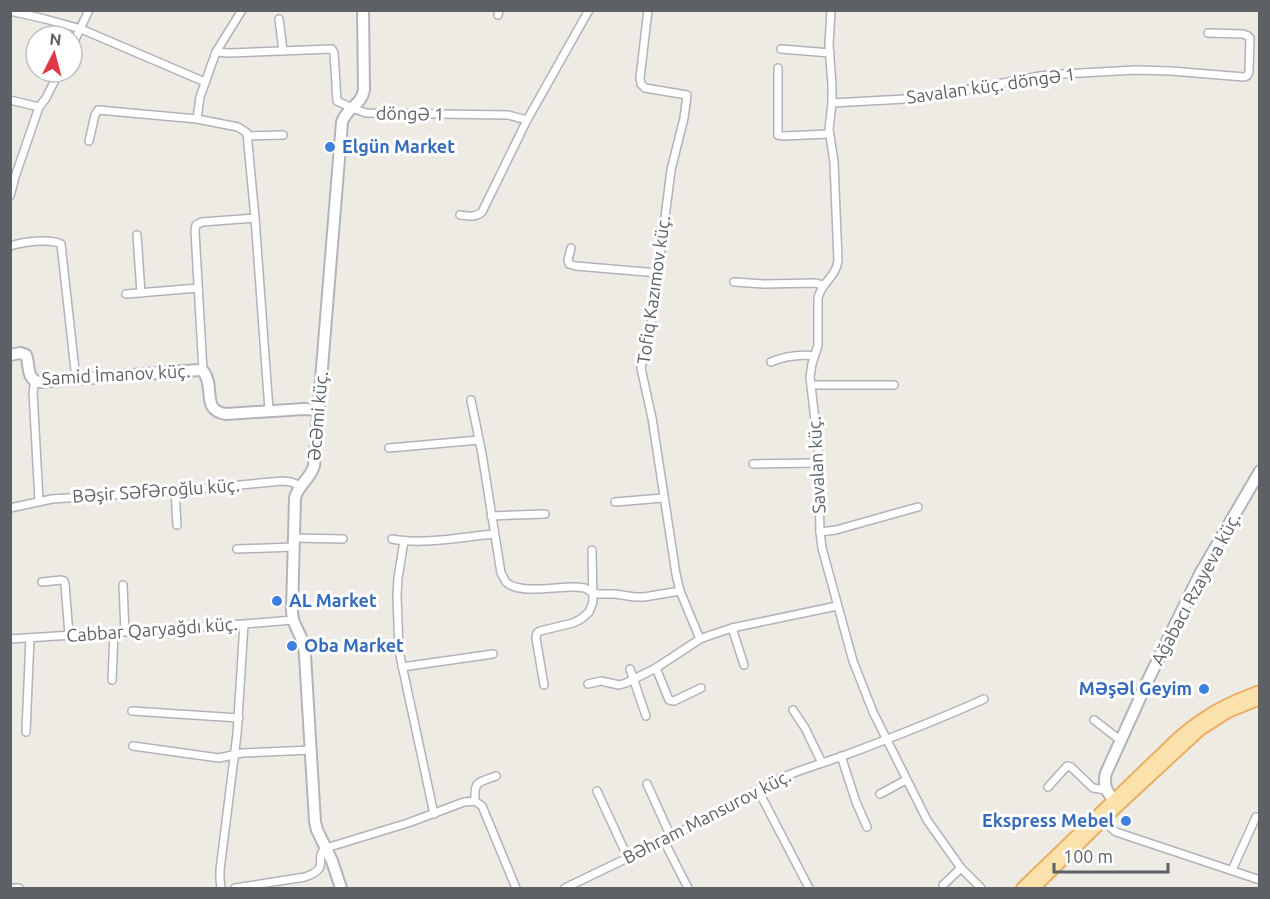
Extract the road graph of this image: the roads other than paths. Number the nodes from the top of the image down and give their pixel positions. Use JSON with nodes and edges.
{"nodes":[{"id":1,"x":89,"y":10,"type":"edge"},
{"id":2,"x":242,"y":10,"type":"edge"},
{"id":3,"x":363,"y":10,"type":"edge"},
{"id":4,"x":589,"y":10,"type":"edge"},
{"id":5,"x":648,"y":10,"type":"edge"},
{"id":6,"x":831,"y":10,"type":"edge"},
{"id":7,"x":10,"y":11,"type":"edge"},
{"id":8,"x":279,"y":19,"type":"dead end"},
{"id":9,"x":63,"y":24,"type":"edge"},
{"id":10,"x":83,"y":24,"type":"edge"},
{"id":11,"x":84,"y":30,"type":"edge"},
{"id":12,"x":1208,"y":33,"type":"dead end"},
{"id":13,"x":781,"y":49,"type":"dead end"},
{"id":14,"x":283,"y":51,"type":"junction"},
{"id":15,"x":216,"y":52,"type":"junction"},
{"id":16,"x":830,"y":53,"type":"junction"},
{"id":17,"x":778,"y":68,"type":"dead end"},
{"id":18,"x":205,"y":82,"type":"junction"},
{"id":19,"x":53,"y":84,"type":"edge"},
{"id":20,"x":10,"y":100,"type":"edge"},
{"id":21,"x":832,"y":103,"type":"junction"},
{"id":22,"x":39,"y":107,"type":"junction"},
{"id":23,"x":352,"y":108,"type":"junction"},
{"id":24,"x":197,"y":119,"type":"junction"},
{"id":25,"x":527,"y":120,"type":"junction"},
{"id":26,"x":829,"y":134,"type":"junction"},
{"id":27,"x":283,"y":135,"type":"dead end"},
{"id":28,"x":248,"y":136,"type":"junction"},
{"id":29,"x":89,"y":141,"type":"dead end"},
{"id":30,"x":13,"y":176,"type":"edge"},
{"id":31,"x":10,"y":196,"type":"edge"},
{"id":32,"x":460,"y":215,"type":"dead end"},
{"id":33,"x":255,"y":218,"type":"junction"},
{"id":34,"x":137,"y":236,"type":"dead end"},
{"id":35,"x":10,"y":246,"type":"edge"},
{"id":36,"x":571,"y":248,"type":"dead end"},
{"id":37,"x":658,"y":273,"type":"junction"},
{"id":38,"x":734,"y":282,"type":"dead end"},
{"id":39,"x":823,"y":285,"type":"junction"},
{"id":40,"x":198,"y":288,"type":"junction"},
{"id":41,"x":141,"y":293,"type":"junction"},
{"id":42,"x":126,"y":294,"type":"dead end"},
{"id":43,"x":10,"y":355,"type":"edge"},
{"id":44,"x":814,"y":356,"type":"junction"},
{"id":45,"x":771,"y":362,"type":"dead end"},
{"id":46,"x":202,"y":371,"type":"junction"},
{"id":47,"x":76,"y":380,"type":"junction"},
{"id":48,"x":35,"y":381,"type":"junction"},
{"id":49,"x":811,"y":385,"type":"junction"},
{"id":50,"x":894,"y":385,"type":"dead end"},
{"id":51,"x":471,"y":400,"type":"dead end"},
{"id":52,"x":269,"y":410,"type":"junction"},
{"id":53,"x":319,"y":410,"type":"junction"},
{"id":54,"x":479,"y":440,"type":"junction"},
{"id":55,"x":389,"y":448,"type":"dead end"},
{"id":56,"x":819,"y":463,"type":"junction"},
{"id":57,"x":753,"y":464,"type":"dead end"},
{"id":58,"x":1260,"y":471,"type":"edge"},
{"id":59,"x":301,"y":486,"type":"junction"},
{"id":60,"x":1256,"y":487,"type":"edge"},
{"id":61,"x":175,"y":491,"type":"junction"},
{"id":62,"x":663,"y":498,"type":"junction"},
{"id":63,"x":39,"y":501,"type":"junction"},
{"id":64,"x":615,"y":502,"type":"dead end"},
{"id":65,"x":918,"y":507,"type":"dead end"},
{"id":66,"x":10,"y":508,"type":"edge"},
{"id":67,"x":544,"y":514,"type":"dead end"},
{"id":68,"x":491,"y":516,"type":"junction"},
{"id":69,"x":177,"y":525,"type":"dead end"},
{"id":70,"x":820,"y":532,"type":"junction"},
{"id":71,"x":494,"y":534,"type":"junction"},
{"id":72,"x":343,"y":539,"type":"dead end"},
{"id":73,"x":392,"y":539,"type":"dead end"},
{"id":74,"x":404,"y":542,"type":"junction"},
{"id":75,"x":293,"y":543,"type":"junction"},
{"id":76,"x":237,"y":549,"type":"dead end"},
{"id":77,"x":592,"y":550,"type":"dead end"},
{"id":78,"x":42,"y":582,"type":"dead end"},
{"id":79,"x":123,"y":585,"type":"dead end"},
{"id":80,"x":680,"y":591,"type":"junction"},
{"id":81,"x":593,"y":593,"type":"junction"},
{"id":82,"x":837,"y":606,"type":"junction"},
{"id":83,"x":293,"y":620,"type":"junction"},
{"id":84,"x":244,"y":624,"type":"junction"},
{"id":85,"x":732,"y":628,"type":"junction"},
{"id":86,"x":126,"y":632,"type":"junction"},
{"id":87,"x":114,"y":633,"type":"junction"},
{"id":88,"x":69,"y":635,"type":"junction"},
{"id":89,"x":30,"y":638,"type":"junction"},
{"id":90,"x":10,"y":639,"type":"edge"},
{"id":91,"x":700,"y":639,"type":"junction"},
{"id":92,"x":493,"y":654,"type":"dead end"},
{"id":93,"x":744,"y":664,"type":"dead end"},
{"id":94,"x":402,"y":667,"type":"junction"},
{"id":95,"x":656,"y":668,"type":"junction"},
{"id":96,"x":630,"y":669,"type":"dead end"},
{"id":97,"x":112,"y":680,"type":"dead end"},
{"id":98,"x":634,"y":680,"type":"junction"},
{"id":99,"x":588,"y":684,"type":"dead end"},
{"id":100,"x":544,"y":685,"type":"dead end"},
{"id":101,"x":700,"y":688,"type":"dead end"},
{"id":102,"x":1260,"y":691,"type":"edge"},
{"id":103,"x":984,"y":699,"type":"dead end"},
{"id":104,"x":1260,"y":699,"type":"edge"},
{"id":105,"x":793,"y":710,"type":"dead end"},
{"id":106,"x":132,"y":711,"type":"dead end"},
{"id":107,"x":646,"y":716,"type":"dead end"},
{"id":108,"x":239,"y":718,"type":"junction"},
{"id":109,"x":1094,"y":720,"type":"dead end"},
{"id":110,"x":26,"y":732,"type":"dead end"},
{"id":111,"x":886,"y":740,"type":"junction"},
{"id":112,"x":1120,"y":740,"type":"junction"},
{"id":113,"x":133,"y":746,"type":"dead end"},
{"id":114,"x":311,"y":750,"type":"junction"},
{"id":115,"x":234,"y":754,"type":"junction"},
{"id":116,"x":841,"y":756,"type":"junction"},
{"id":117,"x":822,"y":763,"type":"junction"},
{"id":118,"x":496,"y":776,"type":"dead end"},
{"id":119,"x":906,"y":780,"type":"junction"},
{"id":120,"x":647,"y":784,"type":"dead end"},
{"id":121,"x":1048,"y":787,"type":"dead end"},
{"id":122,"x":758,"y":790,"type":"junction"},
{"id":123,"x":1106,"y":790,"type":"junction"},
{"id":124,"x":597,"y":791,"type":"dead end"},
{"id":125,"x":880,"y":794,"type":"dead end"},
{"id":126,"x":475,"y":801,"type":"junction"},
{"id":127,"x":1116,"y":803,"type":"junction"},
{"id":128,"x":434,"y":814,"type":"junction"},
{"id":129,"x":1256,"y":817,"type":"dead end"},
{"id":130,"x":1103,"y":821,"type":"junction"},
{"id":131,"x":867,"y":827,"type":"dead end"},
{"id":132,"x":668,"y":839,"type":"junction"},
{"id":133,"x":326,"y":848,"type":"junction"},
{"id":134,"x":628,"y":858,"type":"junction"},
{"id":135,"x":961,"y":868,"type":"junction"},
{"id":136,"x":1232,"y":870,"type":"junction"},
{"id":137,"x":1260,"y":880,"type":"edge"},
{"id":138,"x":944,"y":885,"type":"dead end"},
{"id":139,"x":10,"y":888,"type":"edge"},
{"id":140,"x":19,"y":888,"type":"edge"},
{"id":141,"x":221,"y":888,"type":"edge"},
{"id":142,"x":236,"y":888,"type":"edge"},
{"id":143,"x":341,"y":888,"type":"edge"},
{"id":144,"x":516,"y":888,"type":"edge"},
{"id":145,"x":565,"y":888,"type":"edge"},
{"id":146,"x":688,"y":888,"type":"edge"},
{"id":147,"x":808,"y":888,"type":"edge"},
{"id":148,"x":981,"y":888,"type":"edge"},
{"id":149,"x":1022,"y":888,"type":"edge"},
{"id":150,"x":1034,"y":888,"type":"edge"}],
"edges":[{"from":1,"to":10,"type":"street"},
{"from":2,"to":15,"type":"street"},
{"from":3,"to":23,"type":"street","name":"Əcəmi küç."},
{"from":4,"to":25,"type":"street"},
{"from":5,"to":37,"type":"street","name":"Tofiq Kazımov küç."},
{"from":6,"to":16,"type":"street","name":"Savalan küç."},
{"from":7,"to":9,"type":"street"},
{"from":8,"to":14,"type":"street"},
{"from":11,"to":18,"type":"street"},
{"from":12,"to":21,"type":"street","name":"Savalan küç. döngə 1"},
{"from":13,"to":16,"type":"street"},
{"from":14,"to":15,"type":"street","name":"döngə 1"},
{"from":14,"to":23,"type":"street","name":"döngə 1"},
{"from":15,"to":18,"type":"street"},
{"from":16,"to":21,"type":"street","name":"Savalan küç."},
{"from":17,"to":26,"type":"street"},
{"from":18,"to":24,"type":"street"},
{"from":19,"to":22,"type":"street"},
{"from":20,"to":22,"type":"street"},
{"from":21,"to":26,"type":"street","name":"Savalan küç."},
{"from":22,"to":30,"type":"street"},
{"from":23,"to":25,"type":"street","name":"döngə 1"},
{"from":23,"to":53,"type":"street","name":"Əcəmi küç."},
{"from":24,"to":28,"type":"street"},
{"from":24,"to":29,"type":"street"},
{"from":25,"to":32,"type":"street"},
{"from":26,"to":39,"type":"street","name":"Savalan küç."},
{"from":27,"to":28,"type":"street"},
{"from":28,"to":33,"type":"street"},
{"from":30,"to":31,"type":"street"},
{"from":33,"to":40,"type":"street"},
{"from":33,"to":52,"type":"street"},
{"from":34,"to":41,"type":"street"},
{"from":35,"to":47,"type":"street"},
{"from":36,"to":37,"type":"street"},
{"from":37,"to":62,"type":"street","name":"Tofiq Kazımov küç."},
{"from":38,"to":39,"type":"street"},
{"from":39,"to":44,"type":"street","name":"Savalan küç."},
{"from":40,"to":41,"type":"street"},
{"from":40,"to":46,"type":"street"},
{"from":41,"to":42,"type":"street"},
{"from":43,"to":48,"type":"street","name":"Samid İmanov küç."},
{"from":44,"to":45,"type":"street"},
{"from":44,"to":49,"type":"street","name":"Savalan küç."},
{"from":46,"to":47,"type":"street","name":"Samid İmanov küç."},
{"from":46,"to":52,"type":"street","name":"Samid İmanov küç."},
{"from":47,"to":48,"type":"street","name":"Samid İmanov küç."},
{"from":48,"to":63,"type":"street"},
{"from":49,"to":50,"type":"street"},
{"from":49,"to":56,"type":"street","name":"Savalan küç."},
{"from":51,"to":54,"type":"street"},
{"from":52,"to":53,"type":"street","name":"Samid İmanov küç."},
{"from":53,"to":59,"type":"street","name":"Əcəmi küç."},
{"from":54,"to":55,"type":"street"},
{"from":54,"to":68,"type":"street"},
{"from":56,"to":57,"type":"street"},
{"from":56,"to":70,"type":"street","name":"Savalan küç."},
{"from":58,"to":60,"type":"street","name":"Ağabacı Rzayeva küç."},
{"from":59,"to":61,"type":"street","name":"Bəşir Səfəroğlu küç."},
{"from":59,"to":75,"type":"street","name":"Əcəmi küç."},
{"from":60,"to":112,"type":"street","name":"Ağabacı Rzayeva küç."},
{"from":61,"to":63,"type":"street","name":"Bəşir Səfəroğlu küç."},
{"from":61,"to":69,"type":"street"},
{"from":62,"to":64,"type":"street"},
{"from":62,"to":80,"type":"street","name":"Tofiq Kazımov küç."},
{"from":63,"to":66,"type":"street","name":"Bəşir Səfəroğlu küç."},
{"from":65,"to":70,"type":"street"},
{"from":67,"to":68,"type":"street"},
{"from":68,"to":71,"type":"street"},
{"from":70,"to":82,"type":"street","name":"Savalan küç."},
{"from":71,"to":74,"type":"street"},
{"from":71,"to":81,"type":"street"},
{"from":72,"to":75,"type":"street"},
{"from":73,"to":74,"type":"street"},
{"from":74,"to":94,"type":"street"},
{"from":75,"to":76,"type":"street"},
{"from":75,"to":83,"type":"street","name":"Əcəmi küç."},
{"from":77,"to":81,"type":"street"},
{"from":78,"to":88,"type":"street"},
{"from":79,"to":86,"type":"street"},
{"from":80,"to":81,"type":"street"},
{"from":80,"to":91,"type":"street","name":"Tofiq Kazımov küç."},
{"from":81,"to":100,"type":"street"},
{"from":82,"to":85,"type":"street"},
{"from":82,"to":111,"type":"street","name":"Savalan küç."},
{"from":83,"to":84,"type":"street","name":"Cabbar Qaryağdı küç."},
{"from":83,"to":114,"type":"street","name":"Əcəmi küç."},
{"from":84,"to":86,"type":"street","name":"Cabbar Qaryağdı küç."},
{"from":84,"to":108,"type":"street"},
{"from":85,"to":91,"type":"street"},
{"from":85,"to":93,"type":"street"},
{"from":86,"to":87,"type":"street","name":"Cabbar Qaryağdı küç."},
{"from":87,"to":88,"type":"street","name":"Cabbar Qaryağdı küç."},
{"from":87,"to":97,"type":"street"},
{"from":88,"to":89,"type":"street","name":"Cabbar Qaryağdı küç."},
{"from":89,"to":90,"type":"street","name":"Cabbar Qaryağdı küç."},
{"from":89,"to":110,"type":"street"},
{"from":91,"to":95,"type":"street"},
{"from":92,"to":94,"type":"street"},
{"from":94,"to":128,"type":"street"},
{"from":95,"to":98,"type":"street"},
{"from":95,"to":101,"type":"street"},
{"from":96,"to":98,"type":"street"},
{"from":98,"to":99,"type":"street"},
{"from":98,"to":107,"type":"street"},
{"from":102,"to":127,"type":"main road"},
{"from":103,"to":111,"type":"street","name":"Bəhram Mansurov küç."},
{"from":104,"to":127,"type":"main road"},
{"from":105,"to":117,"type":"street"},
{"from":106,"to":108,"type":"street"},
{"from":108,"to":115,"type":"street"},
{"from":109,"to":112,"type":"street"},
{"from":111,"to":116,"type":"street","name":"Bəhram Mansurov küç."},
{"from":111,"to":119,"type":"street","name":"Savalan küç."},
{"from":112,"to":123,"type":"street","name":"Ağabacı Rzayeva küç."},
{"from":113,"to":115,"type":"street"},
{"from":114,"to":115,"type":"street"},
{"from":114,"to":133,"type":"street","name":"Əcəmi küç."},
{"from":115,"to":141,"type":"street"},
{"from":116,"to":117,"type":"street","name":"Bəhram Mansurov küç."},
{"from":116,"to":131,"type":"street"},
{"from":117,"to":122,"type":"street","name":"Bəhram Mansurov küç."},
{"from":118,"to":126,"type":"street"},
{"from":119,"to":125,"type":"street"},
{"from":119,"to":135,"type":"street","name":"Savalan küç."},
{"from":120,"to":132,"type":"street"},
{"from":121,"to":123,"type":"street"},
{"from":122,"to":132,"type":"street","name":"Bəhram Mansurov küç."},
{"from":122,"to":147,"type":"street"},
{"from":123,"to":127,"type":"street"},
{"from":124,"to":134,"type":"street"},
{"from":126,"to":128,"type":"street"},
{"from":126,"to":144,"type":"street"},
{"from":127,"to":130,"type":"main road"},
{"from":127,"to":149,"type":"main road"},
{"from":128,"to":133,"type":"street"},
{"from":129,"to":136,"type":"street"},
{"from":130,"to":136,"type":"street"},
{"from":130,"to":150,"type":"main road"},
{"from":132,"to":134,"type":"street","name":"Bəhram Mansurov küç."},
{"from":132,"to":146,"type":"street"},
{"from":133,"to":142,"type":"street"},
{"from":133,"to":143,"type":"street","name":"Əcəmi küç."},
{"from":134,"to":145,"type":"street","name":"Bəhram Mansurov küç."},
{"from":135,"to":138,"type":"street"},
{"from":135,"to":148,"type":"street","name":"Savalan küç."},
{"from":136,"to":137,"type":"street"},
{"from":139,"to":140,"type":"street"}]}
